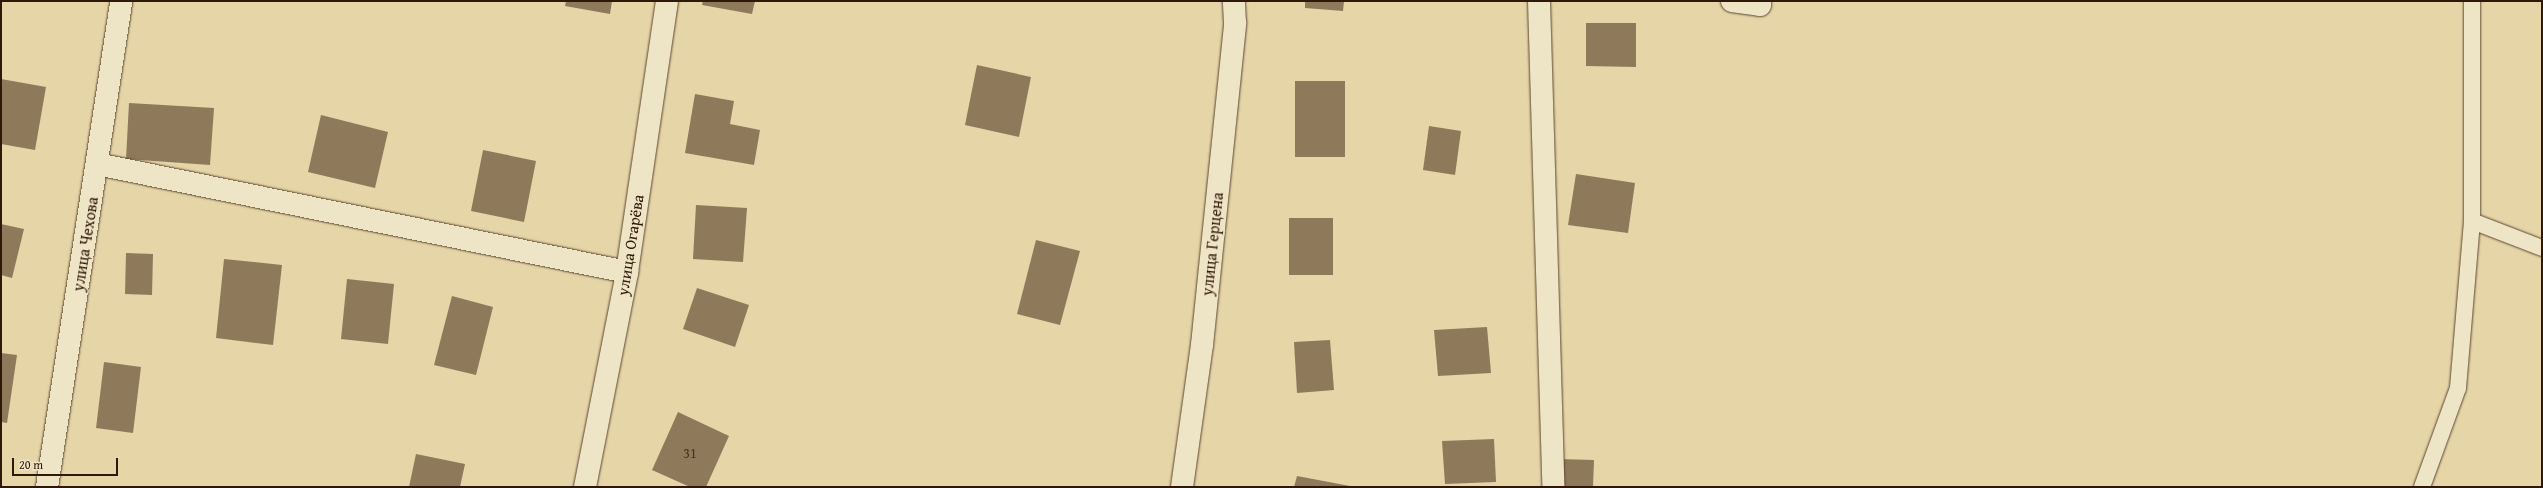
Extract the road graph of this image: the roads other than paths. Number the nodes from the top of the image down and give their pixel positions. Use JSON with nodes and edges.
{"nodes":[{"id":1,"x":121,"y":1,"type":"edge"},
{"id":2,"x":667,"y":1,"type":"edge"},
{"id":3,"x":1234,"y":1,"type":"edge"},
{"id":4,"x":1539,"y":1,"type":"edge"},
{"id":5,"x":1732,"y":1,"type":"edge"},
{"id":6,"x":1760,"y":1,"type":"edge"},
{"id":7,"x":2472,"y":1,"type":"edge"},
{"id":8,"x":97,"y":164,"type":"junction"},
{"id":9,"x":2472,"y":221,"type":"junction"},
{"id":10,"x":2542,"y":248,"type":"edge"},
{"id":11,"x":627,"y":272,"type":"junction"},
{"id":12,"x":47,"y":487,"type":"edge"},
{"id":13,"x":585,"y":487,"type":"edge"},
{"id":14,"x":1182,"y":487,"type":"edge"},
{"id":15,"x":1553,"y":487,"type":"edge"},
{"id":16,"x":2422,"y":487,"type":"edge"}],
"edges":[{"from":1,"to":8,"type":"street","name":"улица Чехова"},
{"from":2,"to":11,"type":"street","name":"улица Огарёва"},
{"from":3,"to":14,"type":"street","name":"улица Герцена"},
{"from":4,"to":15,"type":"street"},
{"from":5,"to":6,"type":"street"},
{"from":7,"to":9,"type":"lane"},
{"from":8,"to":11,"type":"street"},
{"from":8,"to":12,"type":"street","name":"улица Чехова"},
{"from":9,"to":10,"type":"lane"},
{"from":9,"to":16,"type":"lane"},
{"from":11,"to":13,"type":"street","name":"улица Огарёва"}]}
